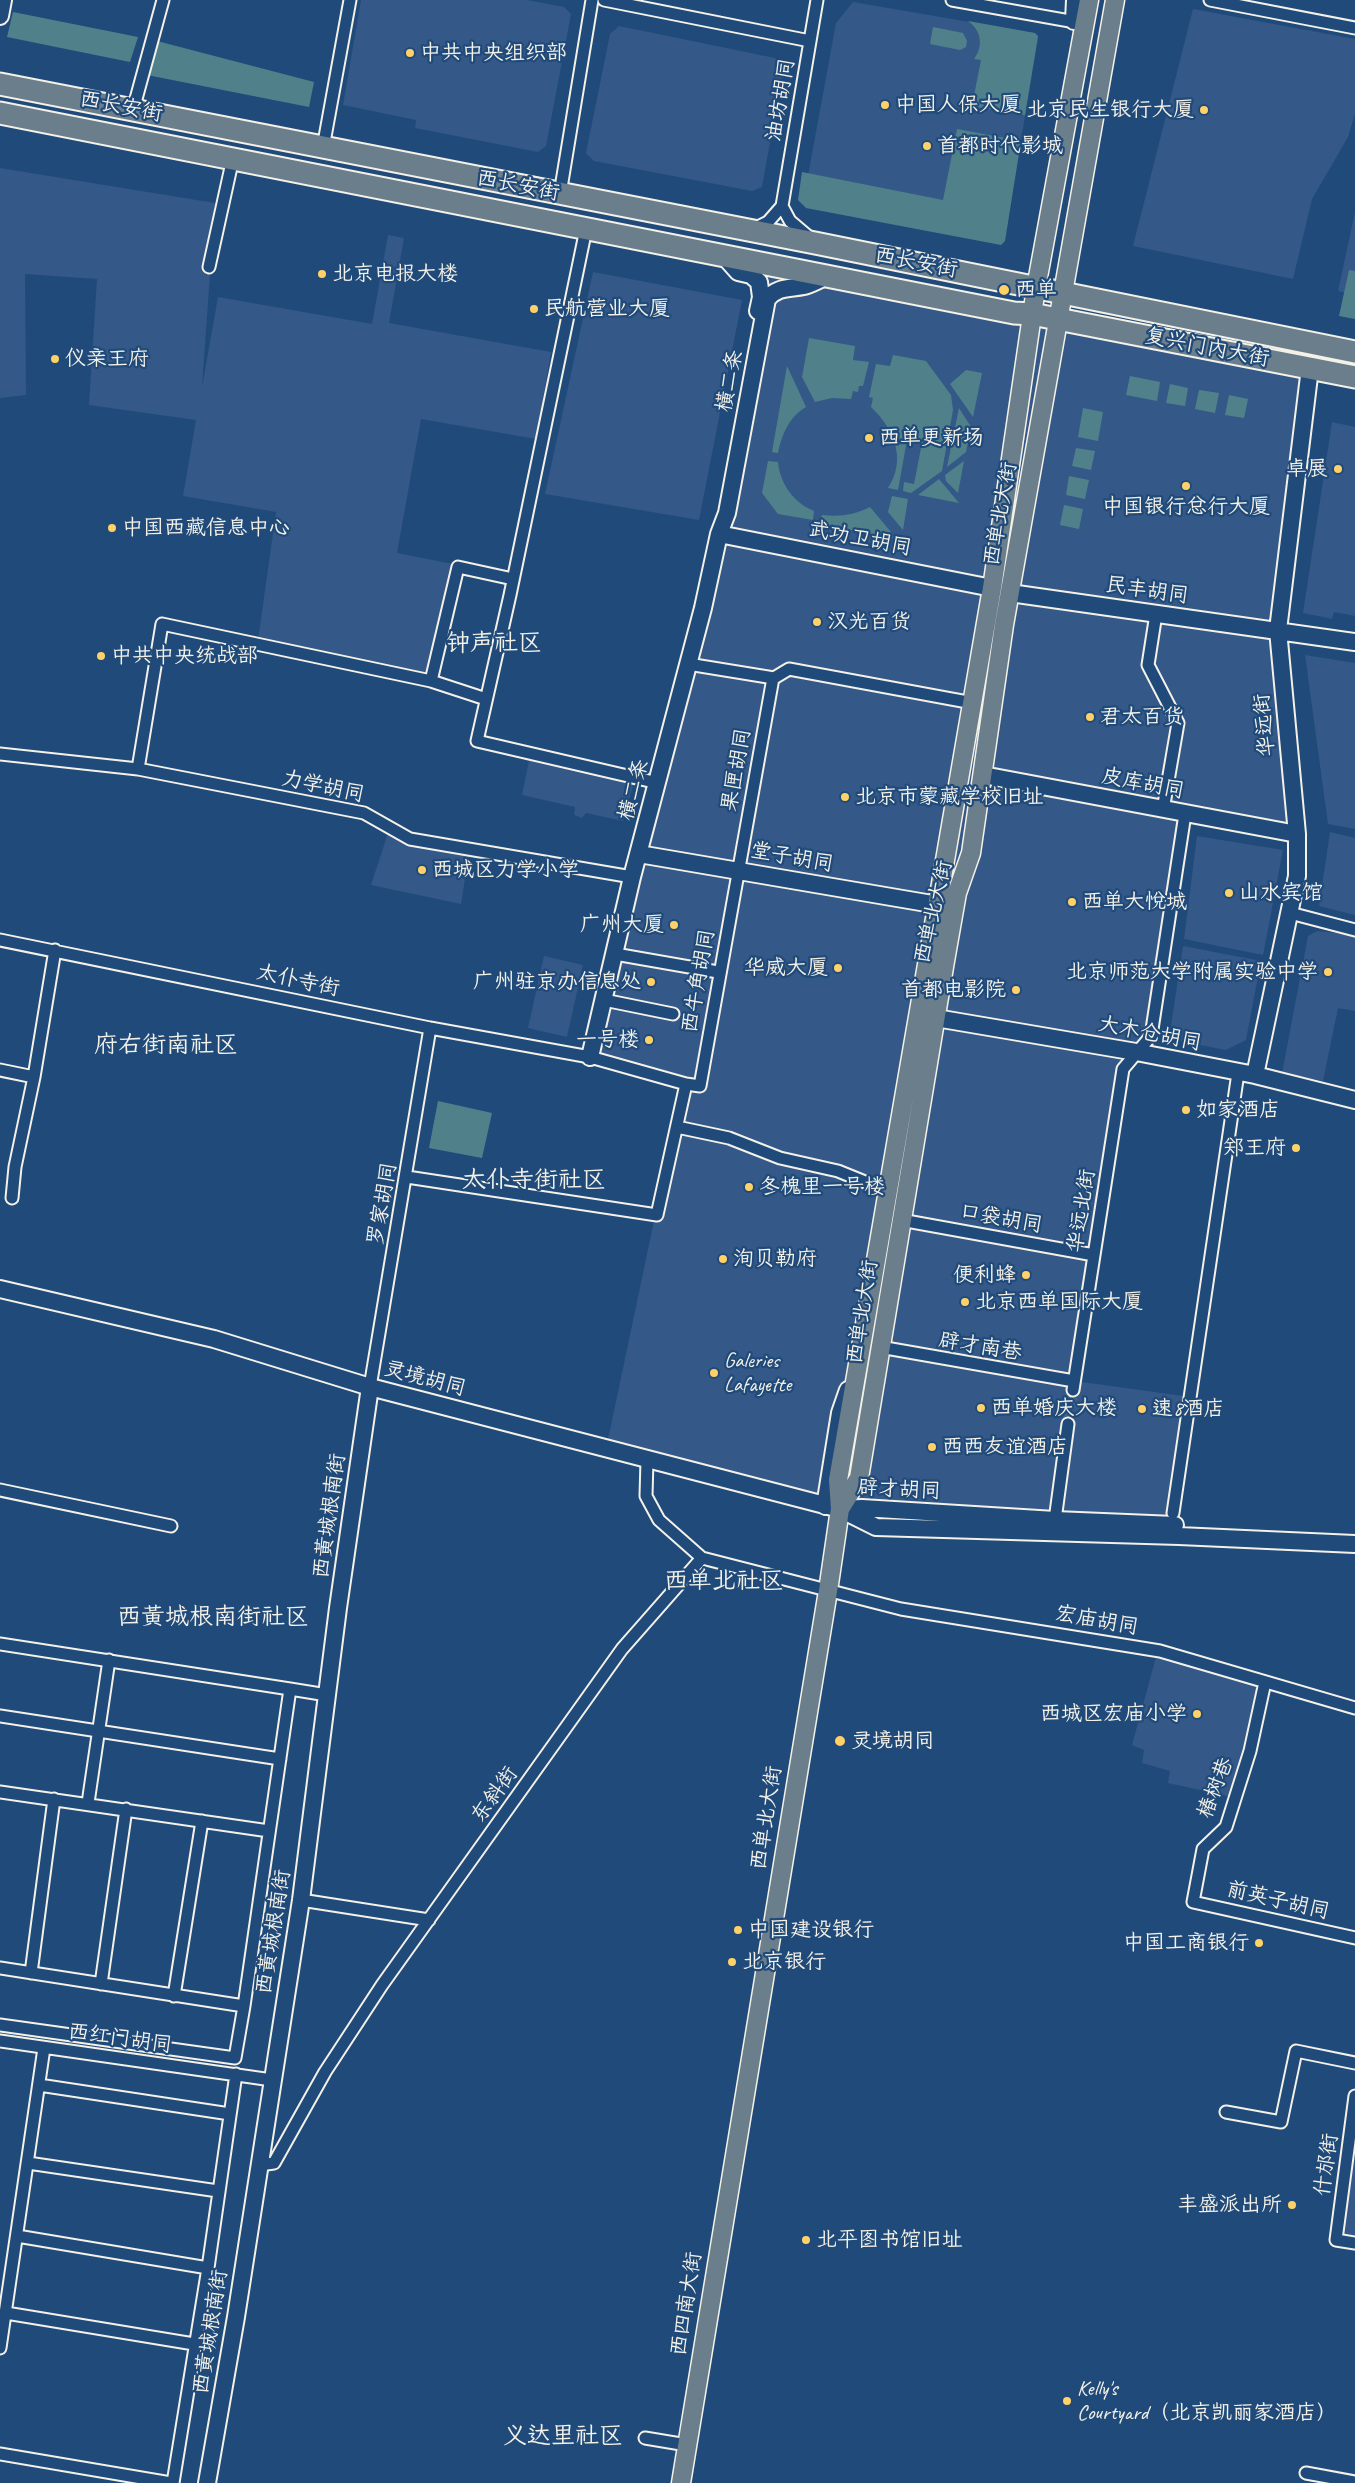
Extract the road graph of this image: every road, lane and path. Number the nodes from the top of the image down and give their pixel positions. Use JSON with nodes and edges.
{"nodes":[{"id":1,"x":3,"y":0,"type":"edge"},
{"id":2,"x":163,"y":0,"type":"edge"},
{"id":3,"x":350,"y":0,"type":"edge"},
{"id":4,"x":592,"y":0,"type":"edge"},
{"id":5,"x":604,"y":0,"type":"edge"},
{"id":6,"x":817,"y":0,"type":"edge"},
{"id":7,"x":952,"y":0,"type":"edge"},
{"id":8,"x":1075,"y":0,"type":"edge"},
{"id":9,"x":1089,"y":0,"type":"edge"},
{"id":10,"x":1115,"y":0,"type":"edge"},
{"id":11,"x":1210,"y":0,"type":"edge"},
{"id":12,"x":0,"y":16,"type":"edge"},
{"id":13,"x":1079,"y":22,"type":"junction"},
{"id":14,"x":1355,"y":28,"type":"edge"},
{"id":15,"x":810,"y":41,"type":"junction"},
{"id":16,"x":0,"y":84,"type":"edge"},
{"id":17,"x":133,"y":110,"type":"junction"},
{"id":18,"x":0,"y":113,"type":"edge"},
{"id":19,"x":323,"y":148,"type":"junction"},
{"id":20,"x":233,"y":158,"type":"junction"},
{"id":21,"x":560,"y":194,"type":"junction"},
{"id":22,"x":782,"y":206,"type":"junction"},
{"id":23,"x":586,"y":229,"type":"junction"},
{"id":24,"x":750,"y":231,"type":"junction"},
{"id":25,"x":815,"y":243,"type":"junction"},
{"id":26,"x":723,"y":255,"type":"junction"},
{"id":27,"x":209,"y":267,"type":"dead end"},
{"id":28,"x":827,"y":276,"type":"junction"},
{"id":29,"x":1036,"y":288,"type":"junction"},
{"id":30,"x":1064,"y":293,"type":"junction"},
{"id":31,"x":1032,"y":314,"type":"junction"},
{"id":32,"x":1059,"y":320,"type":"junction"},
{"id":33,"x":1355,"y":352,"type":"edge"},
{"id":34,"x":1310,"y":368,"type":"junction"},
{"id":35,"x":1355,"y":378,"type":"edge"},
{"id":36,"x":719,"y":534,"type":"junction"},
{"id":37,"x":513,"y":578,"type":"junction"},
{"id":38,"x":992,"y":588,"type":"junction"},
{"id":39,"x":1010,"y":593,"type":"junction"},
{"id":40,"x":1156,"y":614,"type":"junction"},
{"id":41,"x":1278,"y":630,"type":"junction"},
{"id":42,"x":1355,"y":642,"type":"edge"},
{"id":43,"x":688,"y":664,"type":"junction"},
{"id":44,"x":773,"y":678,"type":"junction"},
{"id":45,"x":432,"y":681,"type":"junction"},
{"id":46,"x":486,"y":699,"type":"junction"},
{"id":47,"x":973,"y":703,"type":"junction"},
{"id":48,"x":0,"y":754,"type":"edge"},
{"id":49,"x":138,"y":769,"type":"junction"},
{"id":50,"x":982,"y":775,"type":"junction"},
{"id":51,"x":658,"y":783,"type":"junction"},
{"id":52,"x":1162,"y":810,"type":"junction"},
{"id":53,"x":1185,"y":814,"type":"junction"},
{"id":54,"x":1297,"y":834,"type":"junction"},
{"id":55,"x":639,"y":854,"type":"junction"},
{"id":56,"x":738,"y":870,"type":"junction"},
{"id":57,"x":632,"y":877,"type":"junction"},
{"id":58,"x":938,"y":905,"type":"junction"},
{"id":59,"x":1290,"y":913,"type":"junction"},
{"id":60,"x":1355,"y":930,"type":"edge"},
{"id":61,"x":0,"y":940,"type":"edge"},
{"id":62,"x":55,"y":950,"type":"junction"},
{"id":63,"x":615,"y":954,"type":"junction"},
{"id":64,"x":718,"y":972,"type":"dead end"},
{"id":65,"x":604,"y":1000,"type":"junction"},
{"id":66,"x":673,"y":1014,"type":"dead end"},
{"id":67,"x":936,"y":1018,"type":"junction"},
{"id":68,"x":430,"y":1028,"type":"junction"},
{"id":69,"x":1136,"y":1052,"type":"junction"},
{"id":70,"x":590,"y":1057,"type":"junction"},
{"id":71,"x":0,"y":1070,"type":"edge"},
{"id":72,"x":1246,"y":1074,"type":"junction"},
{"id":73,"x":34,"y":1077,"type":"junction"},
{"id":74,"x":686,"y":1084,"type":"junction"},
{"id":75,"x":1355,"y":1100,"type":"edge"},
{"id":76,"x":677,"y":1128,"type":"junction"},
{"id":77,"x":407,"y":1177,"type":"junction"},
{"id":78,"x":888,"y":1189,"type":"junction"},
{"id":79,"x":12,"y":1198,"type":"dead end"},
{"id":80,"x":901,"y":1220,"type":"junction"},
{"id":81,"x":1094,"y":1255,"type":"junction"},
{"id":82,"x":0,"y":1289,"type":"edge"},
{"id":83,"x":880,"y":1348,"type":"junction"},
{"id":84,"x":1074,"y":1386,"type":"joint"},
{"id":85,"x":370,"y":1387,"type":"junction"},
{"id":86,"x":1068,"y":1424,"type":"tunnel mouth"},
{"id":87,"x":647,"y":1460,"type":"junction"},
{"id":88,"x":0,"y":1490,"type":"edge"},
{"id":89,"x":832,"y":1507,"type":"junction"},
{"id":90,"x":1173,"y":1513,"type":"dead end"},
{"id":91,"x":1055,"y":1520,"type":"junction"},
{"id":92,"x":171,"y":1526,"type":"dead end"},
{"id":93,"x":1355,"y":1533,"type":"edge"},
{"id":94,"x":1355,"y":1544,"type":"edge"},
{"id":95,"x":702,"y":1558,"type":"junction"},
{"id":96,"x":828,"y":1591,"type":"junction"},
{"id":97,"x":0,"y":1644,"type":"edge"},
{"id":98,"x":109,"y":1660,"type":"junction"},
{"id":99,"x":1265,"y":1682,"type":"junction"},
{"id":100,"x":290,"y":1689,"type":"junction"},
{"id":101,"x":327,"y":1695,"type":"junction"},
{"id":102,"x":1355,"y":1708,"type":"edge"},
{"id":103,"x":0,"y":1716,"type":"edge"},
{"id":104,"x":98,"y":1731,"type":"junction"},
{"id":105,"x":280,"y":1759,"type":"junction"},
{"id":106,"x":0,"y":1792,"type":"edge"},
{"id":107,"x":54,"y":1799,"type":"junction"},
{"id":108,"x":88,"y":1803,"type":"junction"},
{"id":109,"x":126,"y":1809,"type":"junction"},
{"id":110,"x":202,"y":1820,"type":"junction"},
{"id":111,"x":269,"y":1831,"type":"junction"},
{"id":112,"x":301,"y":1900,"type":"junction"},
{"id":113,"x":1193,"y":1902,"type":"joint"},
{"id":114,"x":428,"y":1920,"type":"junction"},
{"id":115,"x":1355,"y":1938,"type":"edge"},
{"id":116,"x":0,"y":1968,"type":"edge"},
{"id":117,"x":31,"y":1973,"type":"junction"},
{"id":118,"x":101,"y":1984,"type":"junction"},
{"id":119,"x":174,"y":1996,"type":"junction"},
{"id":120,"x":244,"y":2006,"type":"junction"},
{"id":121,"x":0,"y":2025,"type":"edge"},
{"id":122,"x":0,"y":2041,"type":"edge"},
{"id":123,"x":44,"y":2048,"type":"junction"},
{"id":124,"x":1355,"y":2063,"type":"edge"},
{"id":125,"x":236,"y":2074,"type":"junction"},
{"id":126,"x":272,"y":2080,"type":"junction"},
{"id":127,"x":39,"y":2085,"type":"junction"},
{"id":128,"x":1355,"y":2096,"type":"edge"},
{"id":129,"x":1226,"y":2112,"type":"dead end"},
{"id":130,"x":230,"y":2114,"type":"junction"},
{"id":131,"x":738,"y":2133,"type":"joint"},
{"id":132,"x":28,"y":2163,"type":"junction"},
{"id":133,"x":259,"y":2164,"type":"junction"},
{"id":134,"x":218,"y":2191,"type":"junction"},
{"id":135,"x":17,"y":2236,"type":"junction"},
{"id":136,"x":1355,"y":2243,"type":"edge"},
{"id":137,"x":208,"y":2268,"type":"junction"},
{"id":138,"x":6,"y":2313,"type":"junction"},
{"id":139,"x":194,"y":2344,"type":"junction"},
{"id":140,"x":0,"y":2348,"type":"edge"},
{"id":141,"x":645,"y":2438,"type":"dead end"},
{"id":142,"x":687,"y":2445,"type":"junction"},
{"id":143,"x":0,"y":2454,"type":"edge"},
{"id":144,"x":1306,"y":2473,"type":"dead end"},
{"id":145,"x":1355,"y":2482,"type":"edge"},
{"id":146,"x":172,"y":2483,"type":"edge"},
{"id":147,"x":207,"y":2483,"type":"edge"},
{"id":148,"x":681,"y":2483,"type":"edge"}],
"edges":[{"from":1,"to":12,"type":"street"},
{"from":2,"to":17,"type":"street"},
{"from":3,"to":19,"type":"street"},
{"from":4,"to":21,"type":"street"},
{"from":5,"to":15,"type":"street"},
{"from":6,"to":15,"type":"street","name":"油坊胡同"},
{"from":7,"to":13,"type":"street"},
{"from":8,"to":13,"type":"street"},
{"from":9,"to":13,"type":"main road","name":"西单北大街"},
{"from":10,"to":30,"type":"main road","name":"西单北大街"},
{"from":11,"to":14,"type":"street"},
{"from":13,"to":29,"type":"main road","name":"西单北大街"},
{"from":15,"to":22,"type":"street","name":"油坊胡同"},
{"from":16,"to":17,"type":"highway","name":"西长安街"},
{"from":17,"to":19,"type":"highway","name":"西长安街"},
{"from":18,"to":20,"type":"highway","name":"西长安街"},
{"from":19,"to":21,"type":"highway","name":"西长安街"},
{"from":20,"to":23,"type":"highway","name":"西长安街"},
{"from":20,"to":27,"type":"street"},
{"from":21,"to":24,"type":"highway","name":"西长安街"},
{"from":22,"to":24,"type":"street"},
{"from":22,"to":25,"type":"street"},
{"from":23,"to":26,"type":"highway","name":"西长安街"},
{"from":23,"to":37,"type":"street"},
{"from":24,"to":25,"type":"highway","name":"西长安街"},
{"from":25,"to":29,"type":"highway","name":"西长安街"},
{"from":26,"to":28,"type":"highway","name":"西长安街"},
{"from":26,"to":36,"type":"street","name":"横二条"},
{"from":28,"to":31,"type":"highway","name":"西长安街"},
{"from":28,"to":36,"type":"street","name":"横二条"},
{"from":29,"to":30,"type":"highway","name":"西长安街"},
{"from":29,"to":31,"type":"main road","name":"西单北大街"},
{"from":30,"to":32,"type":"main road","name":"西单北大街"},
{"from":30,"to":33,"type":"highway","name":"复兴门内大街"},
{"from":31,"to":32,"type":"highway","name":"西长安街"},
{"from":31,"to":38,"type":"main road","name":"西单北大街"},
{"from":32,"to":34,"type":"highway","name":"复兴门内大街"},
{"from":32,"to":39,"type":"main road","name":"西单北大街"},
{"from":34,"to":35,"type":"highway","name":"复兴门内大街"},
{"from":34,"to":41,"type":"street","name":"华远街"},
{"from":36,"to":38,"type":"street","name":"武功卫胡同"},
{"from":36,"to":43,"type":"street","name":"横二条"},
{"from":37,"to":45,"type":"street"},
{"from":37,"to":46,"type":"street"},
{"from":38,"to":47,"type":"main road","name":"西单北大街"},
{"from":39,"to":40,"type":"street","name":"民丰胡同"},
{"from":39,"to":50,"type":"main road","name":"西单北大街"},
{"from":40,"to":41,"type":"street","name":"民丰胡同"},
{"from":40,"to":52,"type":"street"},
{"from":41,"to":42,"type":"street","name":"民丰胡同"},
{"from":41,"to":54,"type":"street","name":"华远街"},
{"from":43,"to":44,"type":"street"},
{"from":43,"to":51,"type":"street","name":"横二条"},
{"from":44,"to":47,"type":"street"},
{"from":44,"to":56,"type":"street","name":"果匣胡同"},
{"from":45,"to":46,"type":"street"},
{"from":45,"to":49,"type":"street"},
{"from":46,"to":51,"type":"street"},
{"from":47,"to":58,"type":"main road","name":"西单北大街"},
{"from":48,"to":49,"type":"street","name":"力学胡同"},
{"from":49,"to":57,"type":"street","name":"力学胡同"},
{"from":50,"to":52,"type":"street","name":"皮库胡同"},
{"from":50,"to":67,"type":"main road","name":"西单北大街"},
{"from":51,"to":55,"type":"street","name":"横二条"},
{"from":52,"to":53,"type":"street","name":"皮库胡同"},
{"from":53,"to":54,"type":"street","name":"皮库胡同"},
{"from":53,"to":69,"type":"street","name":"华远北街"},
{"from":54,"to":59,"type":"street","name":"华远街"},
{"from":55,"to":56,"type":"street","name":"堂子胡同"},
{"from":55,"to":57,"type":"street","name":"横二条"},
{"from":56,"to":58,"type":"street","name":"堂子胡同"},
{"from":56,"to":74,"type":"street","name":"西牛角胡同"},
{"from":57,"to":63,"type":"street","name":"横二条"},
{"from":58,"to":78,"type":"main road","name":"西单北大街"},
{"from":59,"to":60,"type":"street"},
{"from":59,"to":72,"type":"street","name":"华远街"},
{"from":61,"to":62,"type":"street","name":"太仆寺街"},
{"from":62,"to":68,"type":"street","name":"太仆寺街"},
{"from":62,"to":73,"type":"street"},
{"from":63,"to":64,"type":"street"},
{"from":63,"to":65,"type":"street","name":"横二条"},
{"from":65,"to":66,"type":"street"},
{"from":65,"to":70,"type":"street","name":"横二条"},
{"from":67,"to":69,"type":"street","name":"大木仓胡同"},
{"from":67,"to":80,"type":"main road","name":"西单北大街"},
{"from":68,"to":70,"type":"street","name":"太仆寺街"},
{"from":68,"to":77,"type":"street","name":"罗家胡同"},
{"from":69,"to":72,"type":"street","name":"大木仓胡同"},
{"from":69,"to":81,"type":"street","name":"华远北街"},
{"from":70,"to":74,"type":"street","name":"太仆寺街"},
{"from":71,"to":73,"type":"street"},
{"from":72,"to":75,"type":"street","name":"大木仓胡同"},
{"from":72,"to":90,"type":"street"},
{"from":73,"to":79,"type":"street"},
{"from":74,"to":76,"type":"street"},
{"from":76,"to":77,"type":"street"},
{"from":76,"to":78,"type":"street"},
{"from":77,"to":85,"type":"street","name":"罗家胡同"},
{"from":78,"to":89,"type":"main road","name":"西单北大街"},
{"from":80,"to":81,"type":"street","name":"口袋胡同"},
{"from":80,"to":83,"type":"main road","name":"西单北大街"},
{"from":81,"to":84,"type":"street","name":"华远北街"},
{"from":82,"to":85,"type":"street","name":"灵境胡同"},
{"from":83,"to":84,"type":"street","name":"辟才南巷"},
{"from":83,"to":89,"type":"main road","name":"西单北大街"},
{"from":85,"to":87,"type":"street","name":"灵境胡同"},
{"from":85,"to":101,"type":"street","name":"西黄城根南街"},
{"from":86,"to":91,"type":"street"},
{"from":87,"to":89,"type":"street","name":"灵境胡同"},
{"from":87,"to":95,"type":"street"},
{"from":88,"to":92,"type":"street"},
{"from":89,"to":91,"type":"street","name":"辟才胡同"},
{"from":89,"to":94,"type":"street","name":"辟才胡同"},
{"from":89,"to":96,"type":"main road","name":"西单北大街"},
{"from":91,"to":93,"type":"street","name":"辟才胡同"},
{"from":95,"to":96,"type":"street"},
{"from":95,"to":114,"type":"street","name":"东斜街"},
{"from":96,"to":99,"type":"street","name":"宏庙胡同"},
{"from":96,"to":131,"type":"main road","name":"西单北大街"},
{"from":97,"to":98,"type":"street"},
{"from":98,"to":100,"type":"street"},
{"from":98,"to":104,"type":"street"},
{"from":99,"to":102,"type":"street","name":"宏庙胡同"},
{"from":99,"to":113,"type":"street","name":"椿树巷"},
{"from":100,"to":101,"type":"street"},
{"from":100,"to":105,"type":"street"},
{"from":101,"to":112,"type":"street","name":"西黄城根南街"},
{"from":103,"to":104,"type":"street"},
{"from":104,"to":105,"type":"street"},
{"from":104,"to":108,"type":"street"},
{"from":105,"to":111,"type":"street"},
{"from":106,"to":107,"type":"street"},
{"from":107,"to":108,"type":"street"},
{"from":107,"to":117,"type":"street"},
{"from":108,"to":109,"type":"street"},
{"from":109,"to":110,"type":"street"},
{"from":109,"to":118,"type":"street"},
{"from":110,"to":111,"type":"street"},
{"from":110,"to":119,"type":"street"},
{"from":111,"to":120,"type":"street"},
{"from":112,"to":114,"type":"street"},
{"from":112,"to":126,"type":"street","name":"西黄城根南街"},
{"from":113,"to":115,"type":"street","name":"前英子胡同"},
{"from":114,"to":133,"type":"street","name":"东斜街"},
{"from":116,"to":117,"type":"street"},
{"from":117,"to":118,"type":"street"},
{"from":118,"to":119,"type":"street"},
{"from":119,"to":120,"type":"street"},
{"from":120,"to":121,"type":"street"},
{"from":122,"to":123,"type":"street","name":"西红门胡同"},
{"from":123,"to":125,"type":"street","name":"西红门胡同"},
{"from":123,"to":127,"type":"street"},
{"from":124,"to":129,"type":"street"},
{"from":125,"to":126,"type":"street","name":"西红门胡同"},
{"from":125,"to":130,"type":"street"},
{"from":126,"to":133,"type":"street","name":"西黄城根南街"},
{"from":127,"to":130,"type":"street"},
{"from":127,"to":132,"type":"street"},
{"from":128,"to":136,"type":"street","name":"什邡街"},
{"from":130,"to":134,"type":"street"},
{"from":131,"to":142,"type":"main road","name":"西四南大街"},
{"from":132,"to":134,"type":"street"},
{"from":132,"to":135,"type":"street"},
{"from":133,"to":147,"type":"street","name":"西黄城根南街"},
{"from":134,"to":137,"type":"street"},
{"from":135,"to":137,"type":"street"},
{"from":135,"to":138,"type":"street"},
{"from":137,"to":139,"type":"street"},
{"from":138,"to":139,"type":"street"},
{"from":138,"to":140,"type":"street"},
{"from":139,"to":146,"type":"street"},
{"from":141,"to":142,"type":"street"},
{"from":142,"to":148,"type":"main road","name":"西四南大街"},
{"from":143,"to":146,"type":"street"},
{"from":144,"to":145,"type":"street"}]}
